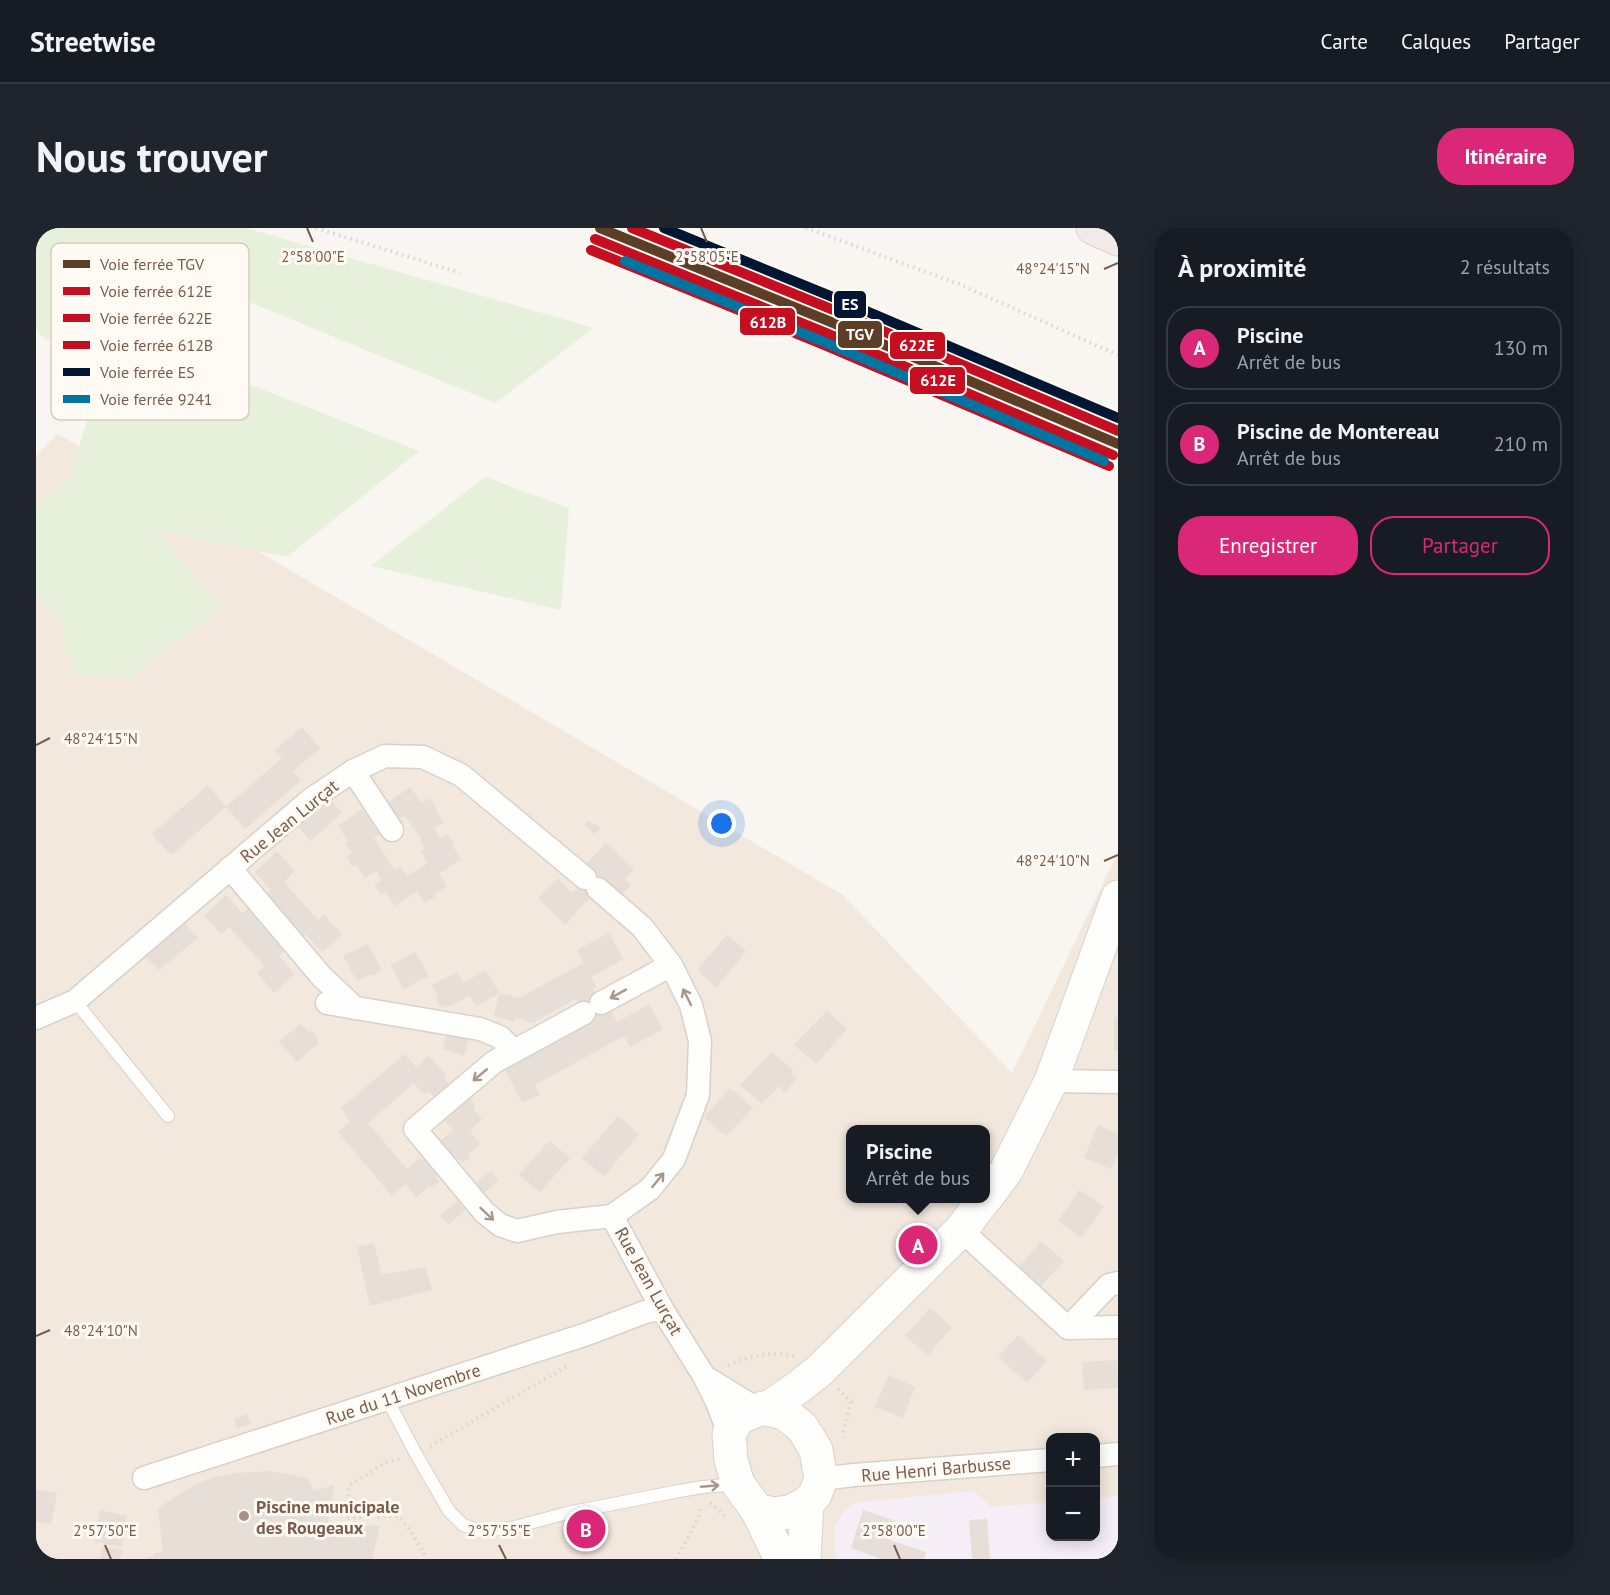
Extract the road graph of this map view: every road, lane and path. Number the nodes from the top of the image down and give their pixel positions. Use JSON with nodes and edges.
{"nodes":[{"id":1,"x":316,"y":228,"type":"edge"},
{"id":2,"x":806,"y":228,"type":"edge"},
{"id":3,"x":1093,"y":228,"type":"edge"},
{"id":4,"x":1118,"y":239,"type":"edge"},
{"id":5,"x":460,"y":273,"type":"dead end"},
{"id":6,"x":1118,"y":355,"type":"edge"},
{"id":7,"x":353,"y":771,"type":"junction"},
{"id":8,"x":392,"y":830,"type":"dead end"},
{"id":9,"x":230,"y":868,"type":"junction"},
{"id":10,"x":1118,"y":897,"type":"edge"},
{"id":11,"x":671,"y":965,"type":"junction"},
{"id":12,"x":75,"y":1001,"type":"junction"},
{"id":13,"x":327,"y":1003,"type":"dead end"},
{"id":14,"x":355,"y":1008,"type":"junction"},
{"id":15,"x":36,"y":1018,"type":"edge"},
{"id":16,"x":514,"y":1051,"type":"junction"},
{"id":17,"x":1051,"y":1081,"type":"junction"},
{"id":18,"x":1118,"y":1082,"type":"edge"},
{"id":19,"x":168,"y":1116,"type":"dead end"},
{"id":20,"x":990,"y":1192,"type":"edge"},
{"id":21,"x":981,"y":1203,"type":"edge"},
{"id":22,"x":612,"y":1216,"type":"junction"},
{"id":23,"x":961,"y":1230,"type":"junction"},
{"id":24,"x":1118,"y":1283,"type":"edge"},
{"id":25,"x":662,"y":1309,"type":"junction"},
{"id":26,"x":1118,"y":1327,"type":"edge"},
{"id":27,"x":1068,"y":1329,"type":"junction"},
{"id":28,"x":578,"y":1360,"type":"dead end"},
{"id":29,"x":819,"y":1371,"type":"junction"},
{"id":30,"x":704,"y":1376,"type":"junction"},
{"id":31,"x":387,"y":1399,"type":"junction"},
{"id":32,"x":763,"y":1409,"type":"junction"},
{"id":33,"x":802,"y":1427,"type":"junction"},
{"id":34,"x":729,"y":1434,"type":"junction"},
{"id":35,"x":416,"y":1454,"type":"junction"},
{"id":36,"x":1118,"y":1454,"type":"edge"},
{"id":37,"x":1100,"y":1456,"type":"edge"},
{"id":38,"x":1046,"y":1460,"type":"edge"},
{"id":39,"x":144,"y":1478,"type":"dead end"},
{"id":40,"x":738,"y":1484,"type":"junction"},
{"id":41,"x":814,"y":1491,"type":"junction"},
{"id":42,"x":758,"y":1510,"type":"junction"},
{"id":43,"x":427,"y":1559,"type":"edge"},
{"id":44,"x":781,"y":1559,"type":"edge"},
{"id":45,"x":804,"y":1559,"type":"edge"}],
"edges":[{"from":1,"to":5,"type":"path"},
{"from":2,"to":6,"type":"path"},
{"from":3,"to":4,"type":"highway"},
{"from":7,"to":8,"type":"street"},
{"from":7,"to":9,"type":"street","name":"Rue Jean Lurçat"},
{"from":7,"to":11,"type":"street","name":"Rue Jean Lurçat"},
{"from":9,"to":12,"type":"street","name":"Rue Jean Lurçat"},
{"from":9,"to":14,"type":"street"},
{"from":10,"to":17,"type":"street"},
{"from":11,"to":16,"type":"street","one_way":true},
{"from":22,"to":11,"type":"street","name":"Rue Jean Lurçat","one_way":true},
{"from":12,"to":15,"type":"street","name":"Rue Jean Lurçat"},
{"from":12,"to":19,"type":"lane"},
{"from":13,"to":14,"type":"street"},
{"from":14,"to":16,"type":"street"},
{"from":16,"to":22,"type":"street","one_way":true},
{"from":17,"to":18,"type":"street"},
{"from":17,"to":20,"type":"street"},
{"from":21,"to":23,"type":"street"},
{"from":22,"to":25,"type":"street","name":"Rue Jean Lurçat"},
{"from":23,"to":27,"type":"street"},
{"from":23,"to":29,"type":"street"},
{"from":24,"to":27,"type":"street"},
{"from":25,"to":30,"type":"street","name":"Rue Jean Lurçat"},
{"from":25,"to":31,"type":"street","name":"Rue du 11 Novembre"},
{"from":26,"to":27,"type":"street"},
{"from":28,"to":35,"type":"path"},
{"from":29,"to":32,"type":"street"},
{"from":29,"to":33,"type":"street"},
{"from":30,"to":32,"type":"street","name":"Rue Jean Lurçat"},
{"from":30,"to":34,"type":"street","name":"Rue Jean Lurçat"},
{"from":31,"to":35,"type":"lane"},
{"from":31,"to":39,"type":"street","name":"Rue du 11 Novembre"},
{"from":32,"to":33,"type":"street"},
{"from":32,"to":34,"type":"street"},
{"from":33,"to":41,"type":"street"},
{"from":34,"to":40,"type":"street"},
{"from":35,"to":40,"type":"lane","one_way":true},
{"from":35,"to":43,"type":"path"},
{"from":36,"to":37,"type":"street"},
{"from":38,"to":41,"type":"street","name":"Rue Henri Barbusse"},
{"from":40,"to":42,"type":"street"},
{"from":41,"to":42,"type":"street"},
{"from":41,"to":45,"type":"street"},
{"from":42,"to":44,"type":"street"}]}
